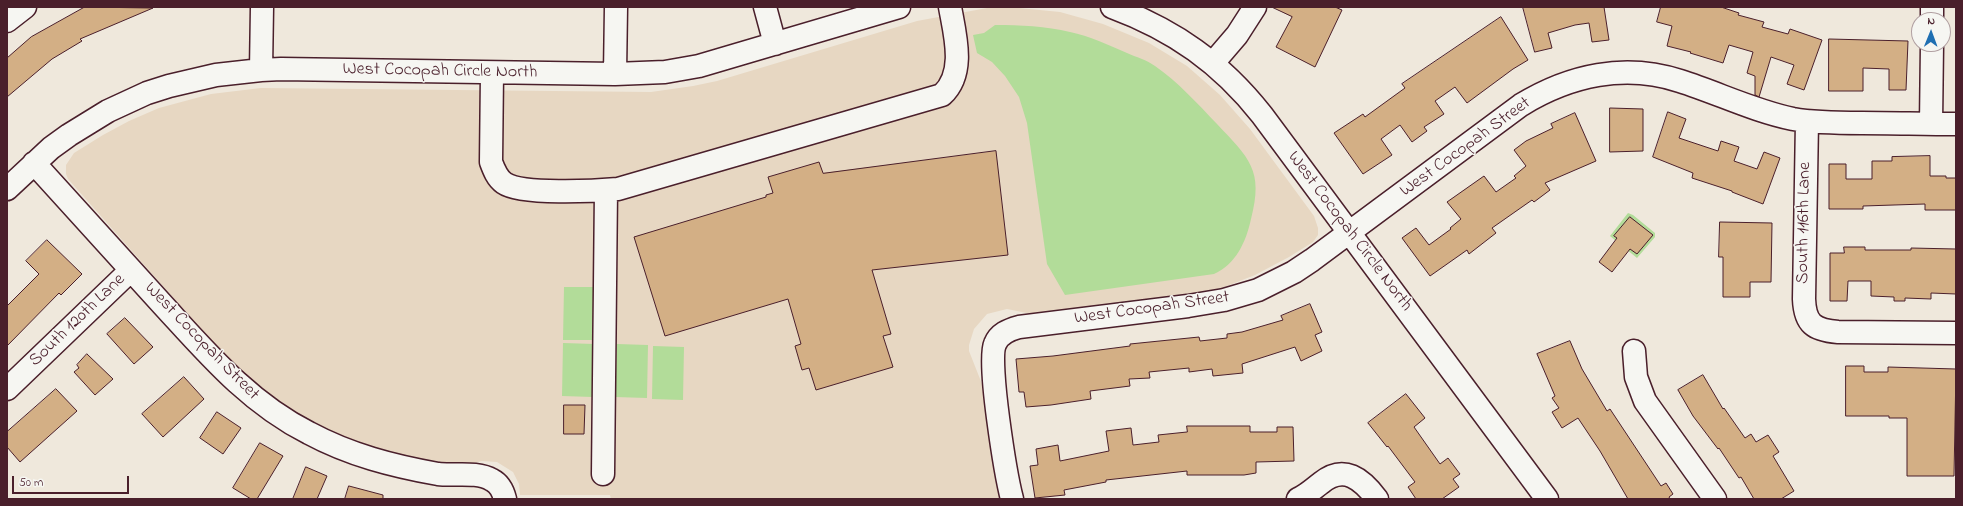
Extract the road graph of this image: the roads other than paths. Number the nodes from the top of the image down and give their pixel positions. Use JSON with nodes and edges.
{"nodes":[{"id":1,"x":26,"y":7,"type":"edge"},
{"id":2,"x":262,"y":7,"type":"edge"},
{"id":3,"x":616,"y":7,"type":"edge"},
{"id":4,"x":765,"y":7,"type":"edge"},
{"id":5,"x":898,"y":7,"type":"edge"},
{"id":6,"x":950,"y":7,"type":"edge"},
{"id":7,"x":1112,"y":7,"type":"edge"},
{"id":8,"x":1255,"y":7,"type":"edge"},
{"id":9,"x":7,"y":21,"type":"edge"},
{"id":10,"x":775,"y":44,"type":"junction"},
{"id":11,"x":1932,"y":52,"type":"edge"},
{"id":12,"x":1213,"y":63,"type":"junction"},
{"id":13,"x":261,"y":70,"type":"junction"},
{"id":14,"x":492,"y":73,"type":"junction"},
{"id":15,"x":615,"y":74,"type":"junction"},
{"id":16,"x":1807,"y":121,"type":"junction"},
{"id":17,"x":1931,"y":124,"type":"junction"},
{"id":18,"x":1956,"y":124,"type":"edge"},
{"id":19,"x":34,"y":163,"type":"junction"},
{"id":20,"x":7,"y":189,"type":"edge"},
{"id":21,"x":606,"y":190,"type":"junction"},
{"id":22,"x":1349,"y":233,"type":"junction"},
{"id":23,"x":131,"y":270,"type":"junction"},
{"id":24,"x":1956,"y":333,"type":"edge"},
{"id":25,"x":1634,"y":352,"type":"dead end"},
{"id":26,"x":7,"y":389,"type":"edge"},
{"id":27,"x":603,"y":474,"type":"dead end"},
{"id":28,"x":502,"y":492,"type":"edge"},
{"id":29,"x":1012,"y":499,"type":"edge"},
{"id":30,"x":1298,"y":499,"type":"edge"},
{"id":31,"x":1377,"y":499,"type":"edge"},
{"id":32,"x":1547,"y":499,"type":"edge"},
{"id":33,"x":1715,"y":499,"type":"edge"}],
"edges":[{"from":1,"to":9,"type":"street"},
{"from":2,"to":13,"type":"street"},
{"from":3,"to":15,"type":"street"},
{"from":4,"to":10,"type":"street"},
{"from":5,"to":10,"type":"street","name":"West Cocopah Circle North"},
{"from":6,"to":21,"type":"street"},
{"from":7,"to":12,"type":"street","name":"West Cocopah Circle North"},
{"from":8,"to":12,"type":"street"},
{"from":10,"to":15,"type":"street","name":"West Cocopah Circle North"},
{"from":11,"to":17,"type":"street"},
{"from":12,"to":22,"type":"street","name":"West Cocopah Circle North"},
{"from":13,"to":14,"type":"street","name":"West Cocopah Circle North"},
{"from":13,"to":19,"type":"street","name":"West Cocopah Circle North"},
{"from":14,"to":15,"type":"street","name":"West Cocopah Circle North"},
{"from":14,"to":21,"type":"street"},
{"from":16,"to":17,"type":"street","name":"West Cocopah Street"},
{"from":16,"to":22,"type":"street","name":"West Cocopah Street"},
{"from":16,"to":24,"type":"street","name":"South 116th Lane"},
{"from":17,"to":18,"type":"street","name":"West Cocopah Street"},
{"from":19,"to":20,"type":"street","name":"West Cocopah Circle North"},
{"from":19,"to":23,"type":"street","name":"West Cocopah Street"},
{"from":21,"to":27,"type":"street"},
{"from":22,"to":29,"type":"street","name":"West Cocopah Street"},
{"from":22,"to":32,"type":"street","name":"West Cocopah Circle North"},
{"from":23,"to":26,"type":"street","name":"South 120th Lane"},
{"from":23,"to":28,"type":"street","name":"West Cocopah Street"},
{"from":25,"to":33,"type":"street"},
{"from":30,"to":31,"type":"street"}]}
